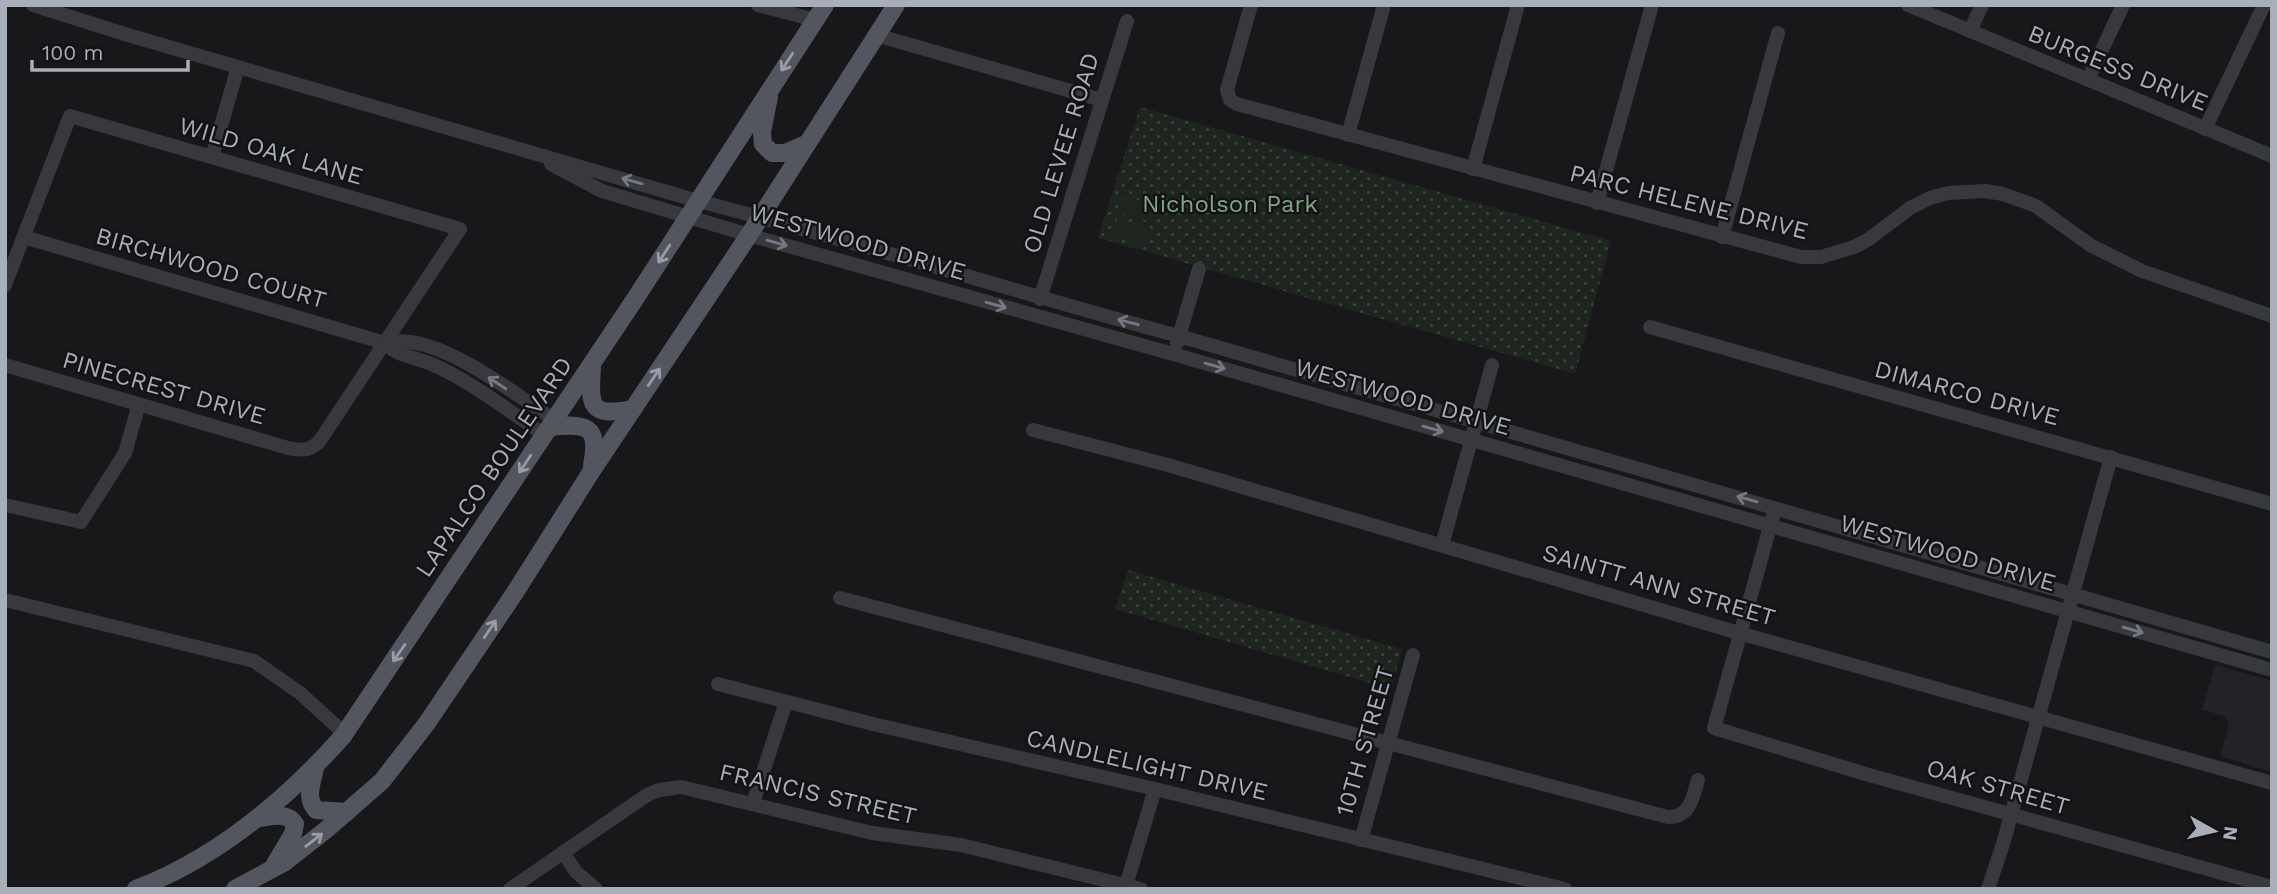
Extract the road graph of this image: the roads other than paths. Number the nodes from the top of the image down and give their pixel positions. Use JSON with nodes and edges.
{"nodes":[{"id":1,"x":33,"y":5,"type":"edge"},
{"id":2,"x":758,"y":5,"type":"edge"},
{"id":3,"x":896,"y":5,"type":"edge"},
{"id":4,"x":1251,"y":5,"type":"edge"},
{"id":5,"x":1384,"y":5,"type":"edge"},
{"id":6,"x":1518,"y":5,"type":"edge"},
{"id":7,"x":1652,"y":5,"type":"edge"},
{"id":8,"x":1908,"y":5,"type":"edge"},
{"id":9,"x":1982,"y":5,"type":"edge"},
{"id":10,"x":2123,"y":5,"type":"edge"},
{"id":11,"x":2264,"y":5,"type":"edge"},
{"id":12,"x":820,"y":13,"type":"edge"},
{"id":13,"x":1127,"y":21,"type":"dead end"},
{"id":14,"x":1970,"y":31,"type":"junction"},
{"id":15,"x":1778,"y":33,"type":"dead end"},
{"id":16,"x":876,"y":35,"type":"junction"},
{"id":17,"x":238,"y":67,"type":"junction"},
{"id":18,"x":2088,"y":80,"type":"junction"},
{"id":19,"x":772,"y":86,"type":"junction"},
{"id":20,"x":1102,"y":100,"type":"junction"},
{"id":21,"x":2206,"y":128,"type":"junction"},
{"id":22,"x":1349,"y":135,"type":"junction"},
{"id":23,"x":806,"y":144,"type":"junction"},
{"id":24,"x":528,"y":152,"type":"junction"},
{"id":25,"x":2272,"y":156,"type":"edge"},
{"id":26,"x":212,"y":157,"type":"junction"},
{"id":27,"x":1473,"y":169,"type":"junction"},
{"id":28,"x":698,"y":201,"type":"junction"},
{"id":29,"x":1597,"y":203,"type":"junction"},
{"id":30,"x":759,"y":216,"type":"junction"},
{"id":31,"x":688,"y":217,"type":"junction"},
{"id":32,"x":749,"y":235,"type":"junction"},
{"id":33,"x":24,"y":237,"type":"junction"},
{"id":34,"x":1722,"y":237,"type":"junction"},
{"id":35,"x":1199,"y":269,"type":"dead end"},
{"id":36,"x":5,"y":285,"type":"edge"},
{"id":37,"x":1040,"y":299,"type":"junction"},
{"id":38,"x":2272,"y":316,"type":"edge"},
{"id":39,"x":1650,"y":327,"type":"dead end"},
{"id":40,"x":1179,"y":336,"type":"junction"},
{"id":41,"x":385,"y":343,"type":"junction"},
{"id":42,"x":1173,"y":354,"type":"junction"},
{"id":43,"x":592,"y":364,"type":"junction"},
{"id":44,"x":5,"y":365,"type":"edge"},
{"id":45,"x":1492,"y":365,"type":"dead end"},
{"id":46,"x":139,"y":404,"type":"junction"},
{"id":47,"x":633,"y":410,"type":"junction"},
{"id":48,"x":1478,"y":421,"type":"junction"},
{"id":49,"x":550,"y":427,"type":"junction"},
{"id":50,"x":1033,"y":430,"type":"dead end"},
{"id":51,"x":1472,"y":440,"type":"junction"},
{"id":52,"x":2111,"y":457,"type":"junction"},
{"id":53,"x":591,"y":472,"type":"junction"},
{"id":54,"x":2272,"y":504,"type":"edge"},
{"id":55,"x":5,"y":505,"type":"edge"},
{"id":56,"x":1775,"y":508,"type":"junction"},
{"id":57,"x":1770,"y":525,"type":"junction"},
{"id":58,"x":1442,"y":545,"type":"junction"},
{"id":59,"x":2072,"y":593,"type":"junction"},
{"id":60,"x":840,"y":598,"type":"dead end"},
{"id":61,"x":5,"y":600,"type":"edge"},
{"id":62,"x":2067,"y":611,"type":"junction"},
{"id":63,"x":1739,"y":632,"type":"junction"},
{"id":64,"x":2272,"y":652,"type":"edge"},
{"id":65,"x":1413,"y":655,"type":"dead end"},
{"id":66,"x":2272,"y":670,"type":"edge"},
{"id":67,"x":718,"y":684,"type":"dead end"},
{"id":68,"x":786,"y":702,"type":"junction"},
{"id":69,"x":2038,"y":718,"type":"junction"},
{"id":70,"x":344,"y":733,"type":"junction"},
{"id":71,"x":1387,"y":741,"type":"junction"},
{"id":72,"x":316,"y":765,"type":"junction"},
{"id":73,"x":1698,"y":780,"type":"dead end"},
{"id":74,"x":2272,"y":783,"type":"edge"},
{"id":75,"x":1155,"y":789,"type":"junction"},
{"id":76,"x":753,"y":803,"type":"junction"},
{"id":77,"x":347,"y":812,"type":"junction"},
{"id":78,"x":2011,"y":815,"type":"junction"},
{"id":79,"x":257,"y":818,"type":"junction"},
{"id":80,"x":1361,"y":840,"type":"junction"},
{"id":81,"x":563,"y":852,"type":"junction"},
{"id":82,"x":271,"y":869,"type":"junction"},
{"id":83,"x":1525,"y":884,"type":"edge"},
{"id":84,"x":1126,"y":887,"type":"edge"},
{"id":85,"x":2272,"y":887,"type":"edge"},
{"id":86,"x":136,"y":889,"type":"edge"},
{"id":87,"x":235,"y":889,"type":"edge"},
{"id":88,"x":510,"y":889,"type":"edge"},
{"id":89,"x":596,"y":889,"type":"edge"},
{"id":90,"x":1142,"y":889,"type":"edge"},
{"id":91,"x":1565,"y":889,"type":"edge"},
{"id":92,"x":1988,"y":889,"type":"edge"}],
"edges":[{"from":1,"to":17,"type":"street","name":"WESTWOOD DRIVE"},
{"from":2,"to":12,"type":"street"},
{"from":3,"to":16,"type":"main road"},
{"from":4,"to":22,"type":"street","name":"PARC HELENE DRIVE"},
{"from":5,"to":22,"type":"street"},
{"from":6,"to":27,"type":"street"},
{"from":7,"to":29,"type":"street"},
{"from":8,"to":14,"type":"street","name":"BURGESS DRIVE"},
{"from":9,"to":14,"type":"street"},
{"from":10,"to":18,"type":"street"},
{"from":11,"to":21,"type":"street"},
{"from":12,"to":19,"type":"main road","name":"LAPALCO BOULEVARD","one_way":true},
{"from":13,"to":20,"type":"street","name":"OLD LEVEE ROAD"},
{"from":14,"to":18,"type":"street","name":"BURGESS DRIVE"},
{"from":15,"to":34,"type":"street"},
{"from":16,"to":20,"type":"street"},
{"from":16,"to":23,"type":"main road"},
{"from":17,"to":24,"type":"street","name":"WESTWOOD DRIVE"},
{"from":17,"to":26,"type":"street"},
{"from":18,"to":21,"type":"street","name":"BURGESS DRIVE"},
{"from":19,"to":23,"type":"main road"},
{"from":19,"to":28,"type":"main road","name":"LAPALCO BOULEVARD"},
{"from":20,"to":37,"type":"street","name":"OLD LEVEE ROAD"},
{"from":21,"to":25,"type":"street","name":"BURGESS DRIVE"},
{"from":22,"to":27,"type":"street","name":"PARC HELENE DRIVE"},
{"from":23,"to":30,"type":"main road"},
{"from":28,"to":24,"type":"street","name":"WESTWOOD DRIVE","one_way":true},
{"from":24,"to":31,"type":"street","name":"WESTWOOD DRIVE"},
{"from":26,"to":33,"type":"street","name":"WILD OAK LANE"},
{"from":26,"to":41,"type":"street","name":"WILD OAK LANE"},
{"from":27,"to":29,"type":"street","name":"PARC HELENE DRIVE"},
{"from":28,"to":30,"type":"street","name":"WESTWOOD DRIVE"},
{"from":28,"to":31,"type":"main road","name":"LAPALCO BOULEVARD"},
{"from":29,"to":34,"type":"street","name":"PARC HELENE DRIVE"},
{"from":30,"to":32,"type":"main road"},
{"from":30,"to":37,"type":"street","name":"WESTWOOD DRIVE"},
{"from":31,"to":32,"type":"street","name":"WESTWOOD DRIVE"},
{"from":31,"to":43,"type":"main road","name":"LAPALCO BOULEVARD","one_way":true},
{"from":32,"to":42,"type":"street","name":"WESTWOOD DRIVE","one_way":true},
{"from":47,"to":32,"type":"main road","one_way":true},
{"from":33,"to":36,"type":"street"},
{"from":33,"to":41,"type":"street","name":"BIRCHWOOD COURT"},
{"from":34,"to":38,"type":"street","name":"PARC HELENE DRIVE"},
{"from":35,"to":40,"type":"street"},
{"from":40,"to":37,"type":"street","name":"WESTWOOD DRIVE","one_way":true},
{"from":39,"to":52,"type":"street","name":"DIMARCO DRIVE"},
{"from":40,"to":42,"type":"street"},
{"from":40,"to":48,"type":"street","name":"WESTWOOD DRIVE"},
{"from":41,"to":46,"type":"street","name":"PINECREST DRIVE"},
{"from":41,"to":49,"type":"street","name":"BIRCHWOOD COURT"},
{"from":42,"to":51,"type":"street","name":"WESTWOOD DRIVE","one_way":true},
{"from":43,"to":47,"type":"main road"},
{"from":43,"to":49,"type":"main road","name":"LAPALCO BOULEVARD"},
{"from":44,"to":46,"type":"street","name":"PINECREST DRIVE"},
{"from":45,"to":48,"type":"street"},
{"from":46,"to":55,"type":"street"},
{"from":47,"to":53,"type":"main road"},
{"from":48,"to":51,"type":"street"},
{"from":56,"to":48,"type":"street","name":"WESTWOOD DRIVE","one_way":true},
{"from":49,"to":53,"type":"main road"},
{"from":49,"to":70,"type":"main road","name":"LAPALCO BOULEVARD","one_way":true},
{"from":50,"to":58,"type":"street","name":"SAINTT ANN STREET"},
{"from":51,"to":57,"type":"street","name":"WESTWOOD DRIVE"},
{"from":51,"to":58,"type":"street"},
{"from":52,"to":54,"type":"street","name":"DIMARCO DRIVE"},
{"from":52,"to":59,"type":"street"},
{"from":77,"to":53,"type":"main road","one_way":true},
{"from":56,"to":57,"type":"street"},
{"from":56,"to":59,"type":"street","name":"WESTWOOD DRIVE"},
{"from":57,"to":62,"type":"street","name":"WESTWOOD DRIVE"},
{"from":57,"to":63,"type":"street"},
{"from":58,"to":63,"type":"street","name":"SAINTT ANN STREET"},
{"from":59,"to":62,"type":"street"},
{"from":59,"to":64,"type":"street","name":"WESTWOOD DRIVE"},
{"from":60,"to":71,"type":"street"},
{"from":61,"to":70,"type":"street"},
{"from":62,"to":66,"type":"street","name":"WESTWOOD DRIVE","one_way":true},
{"from":62,"to":69,"type":"street"},
{"from":63,"to":69,"type":"street","name":"SAINTT ANN STREET"},
{"from":63,"to":78,"type":"street","name":"OAK STREET"},
{"from":65,"to":71,"type":"street","name":"10TH STREET"},
{"from":67,"to":68,"type":"street","name":"CANDLELIGHT DRIVE"},
{"from":68,"to":75,"type":"street","name":"CANDLELIGHT DRIVE"},
{"from":68,"to":76,"type":"street"},
{"from":69,"to":74,"type":"street","name":"SAINTT ANN STREET"},
{"from":69,"to":78,"type":"street"},
{"from":70,"to":72,"type":"main road","name":"LAPALCO BOULEVARD"},
{"from":71,"to":73,"type":"street"},
{"from":71,"to":80,"type":"street","name":"10TH STREET"},
{"from":72,"to":77,"type":"main road"},
{"from":72,"to":79,"type":"main road","name":"LAPALCO BOULEVARD"},
{"from":75,"to":80,"type":"street","name":"CANDLELIGHT DRIVE"},
{"from":75,"to":84,"type":"street"},
{"from":76,"to":81,"type":"street","name":"FRANCIS STREET"},
{"from":76,"to":84,"type":"street","name":"FRANCIS STREET"},
{"from":82,"to":77,"type":"main road","one_way":true},
{"from":78,"to":85,"type":"street","name":"OAK STREET"},
{"from":78,"to":92,"type":"street"},
{"from":79,"to":82,"type":"main road"},
{"from":79,"to":86,"type":"main road","name":"LAPALCO BOULEVARD"},
{"from":80,"to":83,"type":"street","name":"CANDLELIGHT DRIVE"},
{"from":81,"to":88,"type":"street","name":"FRANCIS STREET"},
{"from":81,"to":89,"type":"street"},
{"from":82,"to":87,"type":"main road"},
{"from":83,"to":91,"type":"street","name":"CANDLELIGHT DRIVE"},
{"from":84,"to":90,"type":"street","name":"FRANCIS STREET"}]}
